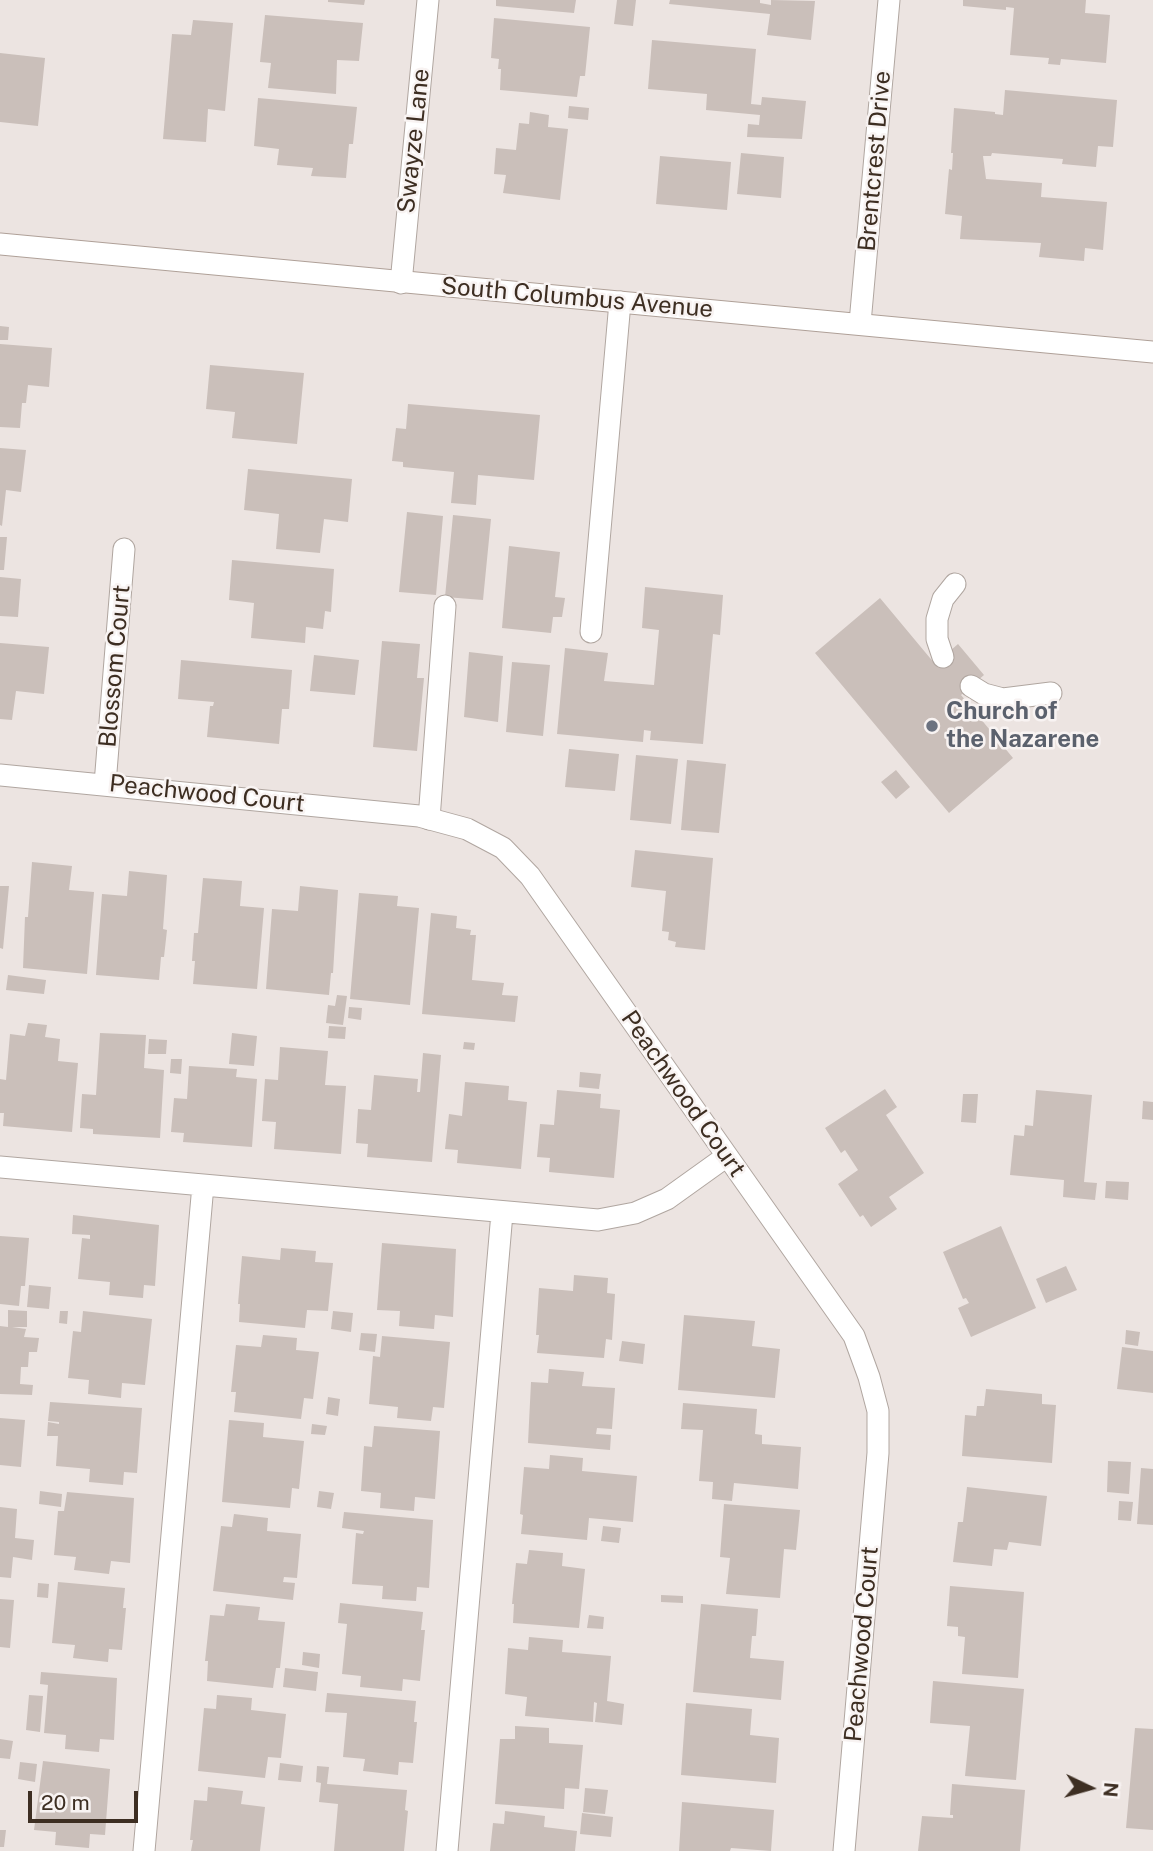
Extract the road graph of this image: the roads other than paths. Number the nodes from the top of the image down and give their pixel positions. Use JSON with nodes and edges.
{"nodes":[{"id":1,"x":428,"y":0,"type":"edge"},
{"id":2,"x":889,"y":0,"type":"edge"},
{"id":3,"x":0,"y":244,"type":"edge"},
{"id":4,"x":401,"y":282,"type":"junction"},
{"id":5,"x":620,"y":302,"type":"junction"},
{"id":6,"x":860,"y":323,"type":"junction"},
{"id":7,"x":1153,"y":352,"type":"edge"},
{"id":8,"x":124,"y":549,"type":"dead end"},
{"id":9,"x":955,"y":584,"type":"dead end"},
{"id":10,"x":445,"y":606,"type":"dead end"},
{"id":11,"x":591,"y":632,"type":"dead end"},
{"id":12,"x":943,"y":657,"type":"dead end"},
{"id":13,"x":971,"y":686,"type":"dead end"},
{"id":14,"x":1051,"y":693,"type":"dead end"},
{"id":15,"x":0,"y":775,"type":"edge"},
{"id":16,"x":105,"y":784,"type":"junction"},
{"id":17,"x":429,"y":819,"type":"junction"},
{"id":18,"x":727,"y":1156,"type":"junction"},
{"id":19,"x":0,"y":1167,"type":"edge"},
{"id":20,"x":203,"y":1185,"type":"junction"},
{"id":21,"x":502,"y":1213,"type":"junction"},
{"id":22,"x":144,"y":1851,"type":"edge"},
{"id":23,"x":447,"y":1851,"type":"edge"},
{"id":24,"x":844,"y":1851,"type":"edge"}],
"edges":[{"from":1,"to":4,"type":"street","name":"Swayze Lane"},
{"from":2,"to":6,"type":"street","name":"Brentcrest Drive"},
{"from":3,"to":4,"type":"street","name":"South Columbus Avenue"},
{"from":4,"to":5,"type":"street","name":"South Columbus Avenue"},
{"from":5,"to":6,"type":"street","name":"South Columbus Avenue"},
{"from":5,"to":11,"type":"street"},
{"from":6,"to":7,"type":"street","name":"South Columbus Avenue"},
{"from":8,"to":16,"type":"street","name":"Blossom Court"},
{"from":9,"to":12,"type":"street"},
{"from":10,"to":17,"type":"street"},
{"from":13,"to":14,"type":"street"},
{"from":15,"to":16,"type":"street","name":"Peachwood Court"},
{"from":16,"to":17,"type":"street","name":"Peachwood Court"},
{"from":17,"to":18,"type":"street","name":"Peachwood Court"},
{"from":18,"to":21,"type":"street"},
{"from":18,"to":24,"type":"street","name":"Peachwood Court"},
{"from":19,"to":20,"type":"street"},
{"from":20,"to":21,"type":"street"},
{"from":20,"to":22,"type":"street"},
{"from":21,"to":23,"type":"street"}]}
